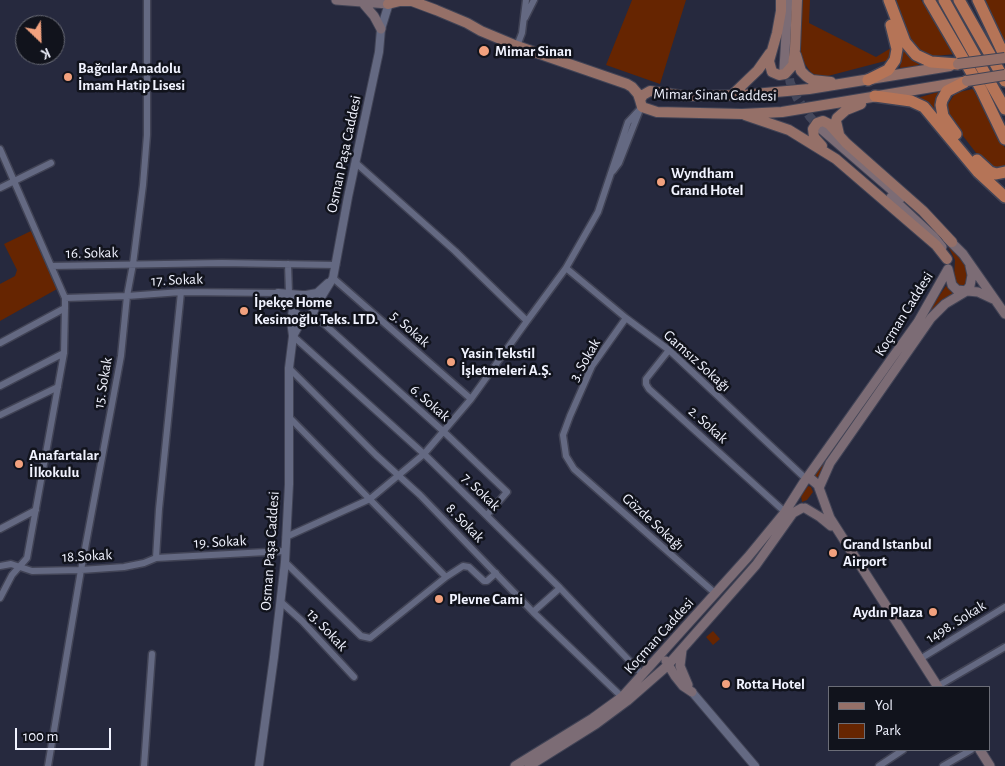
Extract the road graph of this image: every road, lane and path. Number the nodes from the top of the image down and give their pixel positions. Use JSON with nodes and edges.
{"nodes":[{"id":1,"x":147,"y":0,"type":"edge"},
{"id":2,"x":336,"y":0,"type":"edge"},
{"id":3,"x":526,"y":0,"type":"edge"},
{"id":4,"x":534,"y":0,"type":"edge"},
{"id":5,"x":780,"y":0,"type":"edge"},
{"id":6,"x":788,"y":0,"type":"edge"},
{"id":7,"x":792,"y":0,"type":"edge"},
{"id":8,"x":797,"y":0,"type":"edge"},
{"id":9,"x":882,"y":0,"type":"edge"},
{"id":10,"x":889,"y":0,"type":"edge"},
{"id":11,"x":944,"y":0,"type":"edge"},
{"id":12,"x":959,"y":0,"type":"edge"},
{"id":13,"x":974,"y":0,"type":"edge"},
{"id":14,"x":978,"y":0,"type":"edge"},
{"id":15,"x":362,"y":2,"type":"junction"},
{"id":16,"x":389,"y":2,"type":"edge"},
{"id":17,"x":930,"y":2,"type":"edge"},
{"id":18,"x":524,"y":19,"type":"junction"},
{"id":19,"x":988,"y":23,"type":"junction"},
{"id":20,"x":382,"y":29,"type":"junction"},
{"id":21,"x":517,"y":46,"type":"junction"},
{"id":22,"x":795,"y":49,"type":"junction"},
{"id":23,"x":772,"y":50,"type":"junction"},
{"id":24,"x":1005,"y":58,"type":"edge"},
{"id":25,"x":787,"y":59,"type":"tunnel mouth"},
{"id":26,"x":958,"y":64,"type":"junction"},
{"id":27,"x":784,"y":69,"type":"tunnel mouth"},
{"id":28,"x":1005,"y":76,"type":"edge"},
{"id":29,"x":868,"y":80,"type":"junction"},
{"id":30,"x":967,"y":81,"type":"junction"},
{"id":31,"x":1005,"y":81,"type":"edge"},
{"id":32,"x":847,"y":83,"type":"junction"},
{"id":33,"x":732,"y":96,"type":"junction"},
{"id":34,"x":875,"y":96,"type":"junction"},
{"id":35,"x":640,"y":106,"type":"junction"},
{"id":36,"x":1005,"y":109,"type":"edge"},
{"id":37,"x":742,"y":114,"type":"junction"},
{"id":38,"x":996,"y":118,"type":"junction"},
{"id":39,"x":1005,"y":131,"type":"edge"},
{"id":40,"x":841,"y":138,"type":"junction"},
{"id":41,"x":1005,"y":138,"type":"edge"},
{"id":42,"x":0,"y":149,"type":"edge"},
{"id":43,"x":836,"y":159,"type":"junction"},
{"id":44,"x":51,"y":163,"type":"dead end"},
{"id":45,"x":356,"y":163,"type":"junction"},
{"id":46,"x":1005,"y":172,"type":"edge"},
{"id":47,"x":14,"y":181,"type":"junction"},
{"id":48,"x":0,"y":188,"type":"edge"},
{"id":49,"x":1005,"y":196,"type":"edge"},
{"id":50,"x":952,"y":242,"type":"junction"},
{"id":51,"x":133,"y":264,"type":"junction"},
{"id":52,"x":288,"y":264,"type":"junction"},
{"id":53,"x":948,"y":264,"type":"junction"},
{"id":54,"x":336,"y":265,"type":"junction"},
{"id":55,"x":51,"y":266,"type":"junction"},
{"id":56,"x":970,"y":266,"type":"junction"},
{"id":57,"x":566,"y":268,"type":"junction"},
{"id":58,"x":333,"y":278,"type":"junction"},
{"id":59,"x":181,"y":292,"type":"junction"},
{"id":60,"x":965,"y":292,"type":"junction"},
{"id":61,"x":278,"y":293,"type":"junction"},
{"id":62,"x":289,"y":293,"type":"junction"},
{"id":63,"x":305,"y":295,"type":"junction"},
{"id":64,"x":127,"y":296,"type":"junction"},
{"id":65,"x":65,"y":298,"type":"junction"},
{"id":66,"x":995,"y":300,"type":"junction"},
{"id":67,"x":293,"y":307,"type":"junction"},
{"id":68,"x":66,"y":308,"type":"junction"},
{"id":69,"x":311,"y":313,"type":"junction"},
{"id":70,"x":1005,"y":314,"type":"edge"},
{"id":71,"x":626,"y":318,"type":"junction"},
{"id":72,"x":527,"y":321,"type":"junction"},
{"id":73,"x":293,"y":336,"type":"junction"},
{"id":74,"x":0,"y":343,"type":"edge"},
{"id":75,"x":669,"y":350,"type":"junction"},
{"id":76,"x":64,"y":353,"type":"junction"},
{"id":77,"x":289,"y":368,"type":"junction"},
{"id":78,"x":0,"y":386,"type":"edge"},
{"id":79,"x":58,"y":387,"type":"junction"},
{"id":80,"x":470,"y":399,"type":"junction"},
{"id":81,"x":0,"y":416,"type":"edge"},
{"id":82,"x":289,"y":417,"type":"junction"},
{"id":83,"x":443,"y":431,"type":"junction"},
{"id":84,"x":424,"y":454,"type":"junction"},
{"id":85,"x":574,"y":469,"type":"joint"},
{"id":86,"x":399,"y":476,"type":"junction"},
{"id":87,"x":806,"y":479,"type":"junction"},
{"id":88,"x":796,"y":495,"type":"junction"},
{"id":89,"x":370,"y":499,"type":"junction"},
{"id":90,"x":812,"y":500,"type":"junction"},
{"id":91,"x":36,"y":510,"type":"junction"},
{"id":92,"x":785,"y":512,"type":"junction"},
{"id":93,"x":486,"y":515,"type":"junction"},
{"id":94,"x":0,"y":529,"type":"edge"},
{"id":95,"x":286,"y":537,"type":"junction"},
{"id":96,"x":842,"y":537,"type":"junction"},
{"id":97,"x":286,"y":551,"type":"junction"},
{"id":98,"x":156,"y":558,"type":"junction"},
{"id":99,"x":285,"y":562,"type":"junction"},
{"id":100,"x":0,"y":566,"type":"edge"},
{"id":101,"x":20,"y":567,"type":"junction"},
{"id":102,"x":80,"y":570,"type":"junction"},
{"id":103,"x":496,"y":573,"type":"junction"},
{"id":104,"x":446,"y":576,"type":"junction"},
{"id":105,"x":560,"y":588,"type":"junction"},
{"id":106,"x":716,"y":594,"type":"junction"},
{"id":107,"x":0,"y":598,"type":"edge"},
{"id":108,"x":281,"y":602,"type":"junction"},
{"id":109,"x":1005,"y":607,"type":"edge"},
{"id":110,"x":534,"y":612,"type":"junction"},
{"id":111,"x":689,"y":623,"type":"junction"},
{"id":112,"x":684,"y":646,"type":"junction"},
{"id":113,"x":1005,"y":647,"type":"edge"},
{"id":114,"x":152,"y":654,"type":"dead end"},
{"id":115,"x":920,"y":659,"type":"junction"},
{"id":116,"x":667,"y":666,"type":"junction"},
{"id":117,"x":643,"y":675,"type":"junction"},
{"id":118,"x":354,"y":677,"type":"dead end"},
{"id":119,"x":937,"y":686,"type":"edge"},
{"id":120,"x":940,"y":686,"type":"edge"},
{"id":121,"x":692,"y":692,"type":"junction"},
{"id":122,"x":622,"y":697,"type":"junction"},
{"id":123,"x":902,"y":751,"type":"edge"},
{"id":124,"x":969,"y":751,"type":"edge"},
{"id":125,"x":981,"y":751,"type":"edge"},
{"id":126,"x":48,"y":766,"type":"edge"},
{"id":127,"x":144,"y":766,"type":"edge"},
{"id":128,"x":259,"y":766,"type":"edge"},
{"id":129,"x":516,"y":766,"type":"edge"},
{"id":130,"x":529,"y":766,"type":"edge"},
{"id":131,"x":755,"y":766,"type":"edge"},
{"id":132,"x":879,"y":766,"type":"edge"},
{"id":133,"x":943,"y":766,"type":"edge"},
{"id":134,"x":990,"y":766,"type":"edge"}],
"edges":[{"from":1,"to":51,"type":"street","name":"15. Sokak"},
{"from":2,"to":15,"type":"main road"},
{"from":3,"to":18,"type":"street"},
{"from":4,"to":18,"type":"street"},
{"from":5,"to":23,"type":"main road"},
{"from":6,"to":27,"type":"main road"},
{"from":7,"to":25,"type":"main road"},
{"from":8,"to":22,"type":"main road"},
{"from":9,"to":29,"type":"highway"},
{"from":10,"to":26,"type":"highway"},
{"from":11,"to":36,"type":"highway"},
{"from":12,"to":31,"type":"highway"},
{"from":13,"to":19,"type":"highway"},
{"from":14,"to":19,"type":"highway"},
{"from":15,"to":16,"type":"main road"},
{"from":15,"to":20,"type":"main road"},
{"from":16,"to":20,"type":"street","name":"Osman Paşa Caddesi"},
{"from":16,"to":21,"type":"main road"},
{"from":17,"to":38,"type":"highway"},
{"from":18,"to":21,"type":"street"},
{"from":19,"to":24,"type":"highway"},
{"from":20,"to":45,"type":"street","name":"Osman Paşa Caddesi"},
{"from":21,"to":35,"type":"main road"},
{"from":22,"to":23,"type":"main road"},
{"from":22,"to":32,"type":"main road"},
{"from":23,"to":33,"type":"main road"},
{"from":24,"to":26,"type":"main road","name":"Mimar Sinan Caddesi","bridge":true},
{"from":26,"to":29,"type":"main road","name":"Mimar Sinan Caddesi"},
{"from":28,"to":30,"type":"main road","name":"Mimar Sinan Caddesi","bridge":true},
{"from":29,"to":32,"type":"main road","name":"Mimar Sinan Caddesi"},
{"from":30,"to":34,"type":"main road","name":"Mimar Sinan Caddesi"},
{"from":30,"to":46,"type":"highway"},
{"from":32,"to":33,"type":"main road","name":"Mimar Sinan Caddesi"},
{"from":33,"to":35,"type":"main road","name":"Mimar Sinan Caddesi"},
{"from":34,"to":37,"type":"main road","name":"Mimar Sinan Caddesi"},
{"from":34,"to":40,"type":"main road"},
{"from":34,"to":49,"type":"highway"},
{"from":35,"to":37,"type":"main road","name":"Mimar Sinan Caddesi"},
{"from":35,"to":57,"type":"street"},
{"from":37,"to":43,"type":"main road"},
{"from":38,"to":39,"type":"highway"},
{"from":38,"to":41,"type":"highway"},
{"from":40,"to":43,"type":"main road"},
{"from":40,"to":50,"type":"main road"},
{"from":42,"to":47,"type":"street"},
{"from":43,"to":53,"type":"main road"},
{"from":44,"to":47,"type":"street"},
{"from":45,"to":54,"type":"street","name":"Osman Paşa Caddesi"},
{"from":45,"to":72,"type":"street"},
{"from":47,"to":48,"type":"street"},
{"from":47,"to":55,"type":"street"},
{"from":50,"to":53,"type":"main road"},
{"from":50,"to":56,"type":"main road"},
{"from":51,"to":52,"type":"street","name":"16. Sokak"},
{"from":51,"to":55,"type":"street","name":"16. Sokak"},
{"from":51,"to":64,"type":"street","name":"15. Sokak"},
{"from":52,"to":54,"type":"street","name":"16. Sokak"},
{"from":52,"to":62,"type":"street"},
{"from":53,"to":60,"type":"main road"},
{"from":53,"to":87,"type":"main road","name":"Koçman Caddesi"},
{"from":54,"to":58,"type":"street","name":"Osman Paşa Caddesi"},
{"from":55,"to":65,"type":"street"},
{"from":56,"to":60,"type":"main road"},
{"from":56,"to":66,"type":"main road"},
{"from":57,"to":71,"type":"street","name":"Gamsız Sokağı"},
{"from":57,"to":72,"type":"street"},
{"from":58,"to":63,"type":"street"},
{"from":58,"to":69,"type":"street","name":"Osman Paşa Caddesi"},
{"from":58,"to":80,"type":"street","name":"5. Sokak"},
{"from":59,"to":61,"type":"street","name":"17. Sokak"},
{"from":59,"to":64,"type":"street","name":"17. Sokak"},
{"from":59,"to":98,"type":"street"},
{"from":60,"to":66,"type":"main road"},
{"from":60,"to":90,"type":"main road","name":"Koçman Caddesi"},
{"from":61,"to":62,"type":"street","name":"17. Sokak"},
{"from":61,"to":67,"type":"street"},
{"from":62,"to":63,"type":"street","name":"17. Sokak"},
{"from":63,"to":67,"type":"street"},
{"from":63,"to":69,"type":"street"},
{"from":64,"to":65,"type":"street","name":"17. Sokak"},
{"from":64,"to":102,"type":"street","name":"15. Sokak"},
{"from":65,"to":68,"type":"street"},
{"from":66,"to":70,"type":"main road"},
{"from":67,"to":69,"type":"street"},
{"from":67,"to":73,"type":"street","name":"Osman Paşa Caddesi"},
{"from":68,"to":74,"type":"street"},
{"from":68,"to":76,"type":"street"},
{"from":69,"to":73,"type":"street","name":"Osman Paşa Caddesi"},
{"from":69,"to":83,"type":"street","name":"6. Sokak"},
{"from":71,"to":75,"type":"street","name":"Gamsız Sokağı"},
{"from":71,"to":85,"type":"street","name":"3. Sokak"},
{"from":72,"to":80,"type":"street"},
{"from":73,"to":77,"type":"street","name":"Osman Paşa Caddesi"},
{"from":73,"to":84,"type":"street","name":"7. Sokak"},
{"from":75,"to":87,"type":"street","name":"Gamsız Sokağı"},
{"from":75,"to":92,"type":"street","name":"2. Sokak"},
{"from":76,"to":78,"type":"street"},
{"from":76,"to":79,"type":"street"},
{"from":77,"to":82,"type":"street","name":"Osman Paşa Caddesi"},
{"from":77,"to":86,"type":"street","name":"8. Sokak"},
{"from":79,"to":81,"type":"street"},
{"from":79,"to":91,"type":"street"},
{"from":80,"to":83,"type":"street"},
{"from":82,"to":89,"type":"street"},
{"from":82,"to":95,"type":"street","name":"Osman Paşa Caddesi"},
{"from":83,"to":84,"type":"street"},
{"from":83,"to":93,"type":"street","name":"6. Sokak"},
{"from":84,"to":86,"type":"street"},
{"from":84,"to":93,"type":"street","name":"7. Sokak"},
{"from":85,"to":106,"type":"street","name":"Gözde Sokağı"},
{"from":86,"to":89,"type":"street"},
{"from":86,"to":103,"type":"street","name":"8. Sokak"},
{"from":87,"to":88,"type":"main road","name":"Koçman Caddesi"},
{"from":87,"to":90,"type":"main road"},
{"from":88,"to":90,"type":"main road"},
{"from":88,"to":92,"type":"main road","name":"Koçman Caddesi"},
{"from":89,"to":95,"type":"street"},
{"from":89,"to":104,"type":"street"},
{"from":90,"to":96,"type":"main road"},
{"from":90,"to":96,"type":"main road"},
{"from":90,"to":112,"type":"main road","name":"Koçman Caddesi"},
{"from":91,"to":94,"type":"street"},
{"from":91,"to":101,"type":"street"},
{"from":92,"to":106,"type":"main road","name":"Koçman Caddesi"},
{"from":93,"to":105,"type":"street","name":"7. Sokak"},
{"from":95,"to":97,"type":"street","name":"Osman Paşa Caddesi"},
{"from":96,"to":115,"type":"main road"},
{"from":97,"to":98,"type":"street","name":"19. Sokak"},
{"from":97,"to":99,"type":"street","name":"Osman Paşa Caddesi"},
{"from":98,"to":102,"type":"street","name":"18.Sokak"},
{"from":99,"to":104,"type":"street"},
{"from":99,"to":108,"type":"street","name":"Osman Paşa Caddesi"},
{"from":100,"to":101,"type":"street","name":"18.Sokak"},
{"from":101,"to":102,"type":"street","name":"18.Sokak"},
{"from":101,"to":107,"type":"street"},
{"from":102,"to":126,"type":"street","name":"15. Sokak"},
{"from":103,"to":104,"type":"street"},
{"from":103,"to":110,"type":"street","name":"8. Sokak"},
{"from":105,"to":110,"type":"street"},
{"from":105,"to":117,"type":"street","name":"7. Sokak"},
{"from":106,"to":111,"type":"main road","name":"Koçman Caddesi"},
{"from":108,"to":118,"type":"street","name":"13. Sokak"},
{"from":108,"to":128,"type":"street","name":"Osman Paşa Caddesi"},
{"from":109,"to":115,"type":"street","name":"1498. Sokak"},
{"from":110,"to":122,"type":"street","name":"8. Sokak"},
{"from":111,"to":116,"type":"main road"},
{"from":111,"to":117,"type":"main road","name":"Koçman Caddesi"},
{"from":112,"to":116,"type":"main road","name":"Koçman Caddesi"},
{"from":112,"to":121,"type":"main road"},
{"from":113,"to":120,"type":"street"},
{"from":114,"to":127,"type":"street"},
{"from":115,"to":119,"type":"main road"},
{"from":116,"to":121,"type":"main road"},
{"from":116,"to":130,"type":"main road","name":"Koçman Caddesi"},
{"from":117,"to":122,"type":"main road","name":"Koçman Caddesi"},
{"from":121,"to":131,"type":"street"},
{"from":122,"to":129,"type":"main road","name":"Koçman Caddesi"},
{"from":123,"to":132,"type":"street"},
{"from":124,"to":133,"type":"street"},
{"from":125,"to":134,"type":"main road"}]}
